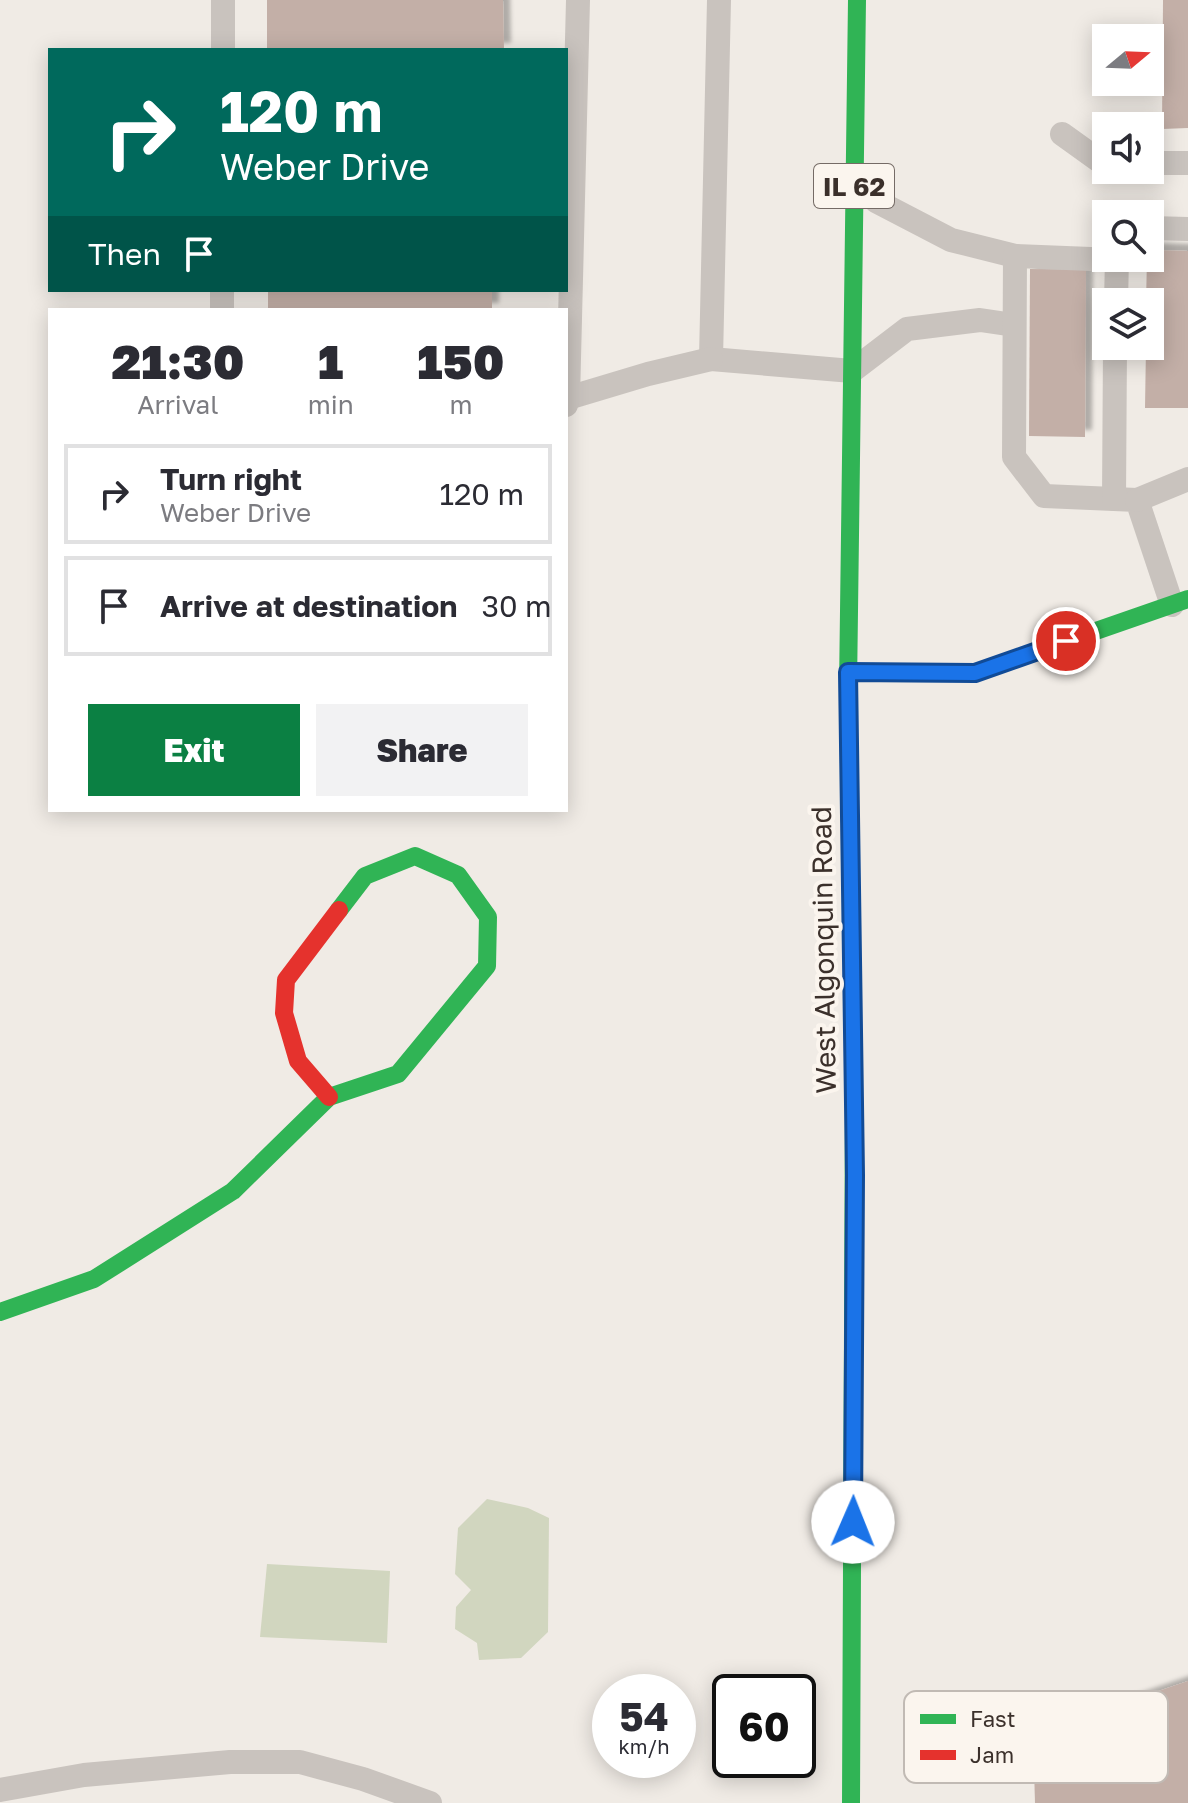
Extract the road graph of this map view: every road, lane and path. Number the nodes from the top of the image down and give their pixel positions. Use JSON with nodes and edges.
{"nodes":[{"id":1,"x":223,"y":0,"type":"edge"},
{"id":2,"x":578,"y":0,"type":"edge"},
{"id":3,"x":719,"y":0,"type":"edge"},
{"id":4,"x":857,"y":0,"type":"edge"},
{"id":5,"x":223,"y":48,"type":"edge"},
{"id":6,"x":1062,"y":134,"type":"dead end"},
{"id":7,"x":1092,"y":156,"type":"edge"},
{"id":8,"x":1164,"y":163,"type":"edge"},
{"id":9,"x":1188,"y":163,"type":"edge"},
{"id":10,"x":854,"y":174,"type":"junction"},
{"id":11,"x":1164,"y":228,"type":"edge"},
{"id":12,"x":1188,"y":229,"type":"edge"},
{"id":13,"x":1015,"y":256,"type":"junction"},
{"id":14,"x":1092,"y":258,"type":"edge"},
{"id":15,"x":1014,"y":325,"type":"junction"},
{"id":16,"x":711,"y":359,"type":"junction"},
{"id":17,"x":1116,"y":360,"type":"edge"},
{"id":18,"x":568,"y":365,"type":"edge"},
{"id":19,"x":852,"y":371,"type":"junction"},
{"id":20,"x":568,"y":401,"type":"edge"},
{"id":21,"x":1188,"y":479,"type":"edge"},
{"id":22,"x":1125,"y":499,"type":"junction"},
{"id":23,"x":1180,"y":602,"type":"edge"},
{"id":24,"x":848,"y":672,"type":"junction"},
{"id":25,"x":329,"y":1097,"type":"junction"},
{"id":26,"x":0,"y":1312,"type":"edge"},
{"id":27,"x":0,"y":1790,"type":"edge"},
{"id":28,"x":430,"y":1803,"type":"edge"},
{"id":29,"x":851,"y":1803,"type":"edge"}],
"edges":[{"from":1,"to":5,"type":"lane"},
{"from":2,"to":18,"type":"lane"},
{"from":3,"to":16,"type":"lane"},
{"from":4,"to":10,"type":"main road","name":"West Algonquin Road","number":"IL 62"},
{"from":6,"to":7,"type":"lane"},
{"from":8,"to":9,"type":"lane"},
{"from":10,"to":13,"type":"lane"},
{"from":10,"to":19,"type":"main road","name":"West Algonquin Road","number":"IL 62"},
{"from":11,"to":12,"type":"lane"},
{"from":13,"to":14,"type":"lane"},
{"from":13,"to":15,"type":"lane"},
{"from":15,"to":19,"type":"lane"},
{"from":15,"to":22,"type":"lane"},
{"from":16,"to":19,"type":"lane"},
{"from":16,"to":20,"type":"lane"},
{"from":17,"to":22,"type":"lane"},
{"from":19,"to":24,"type":"main road","name":"West Algonquin Road","number":"IL 62"},
{"from":21,"to":22,"type":"lane"},
{"from":22,"to":23,"type":"lane"},
{"from":23,"to":24,"type":"main road"},
{"from":24,"to":29,"type":"main road","name":"West Algonquin Road","number":"IL 62"},
{"from":25,"to":25,"type":"main road"},
{"from":25,"to":26,"type":"main road"},
{"from":27,"to":28,"type":"lane"}]}
